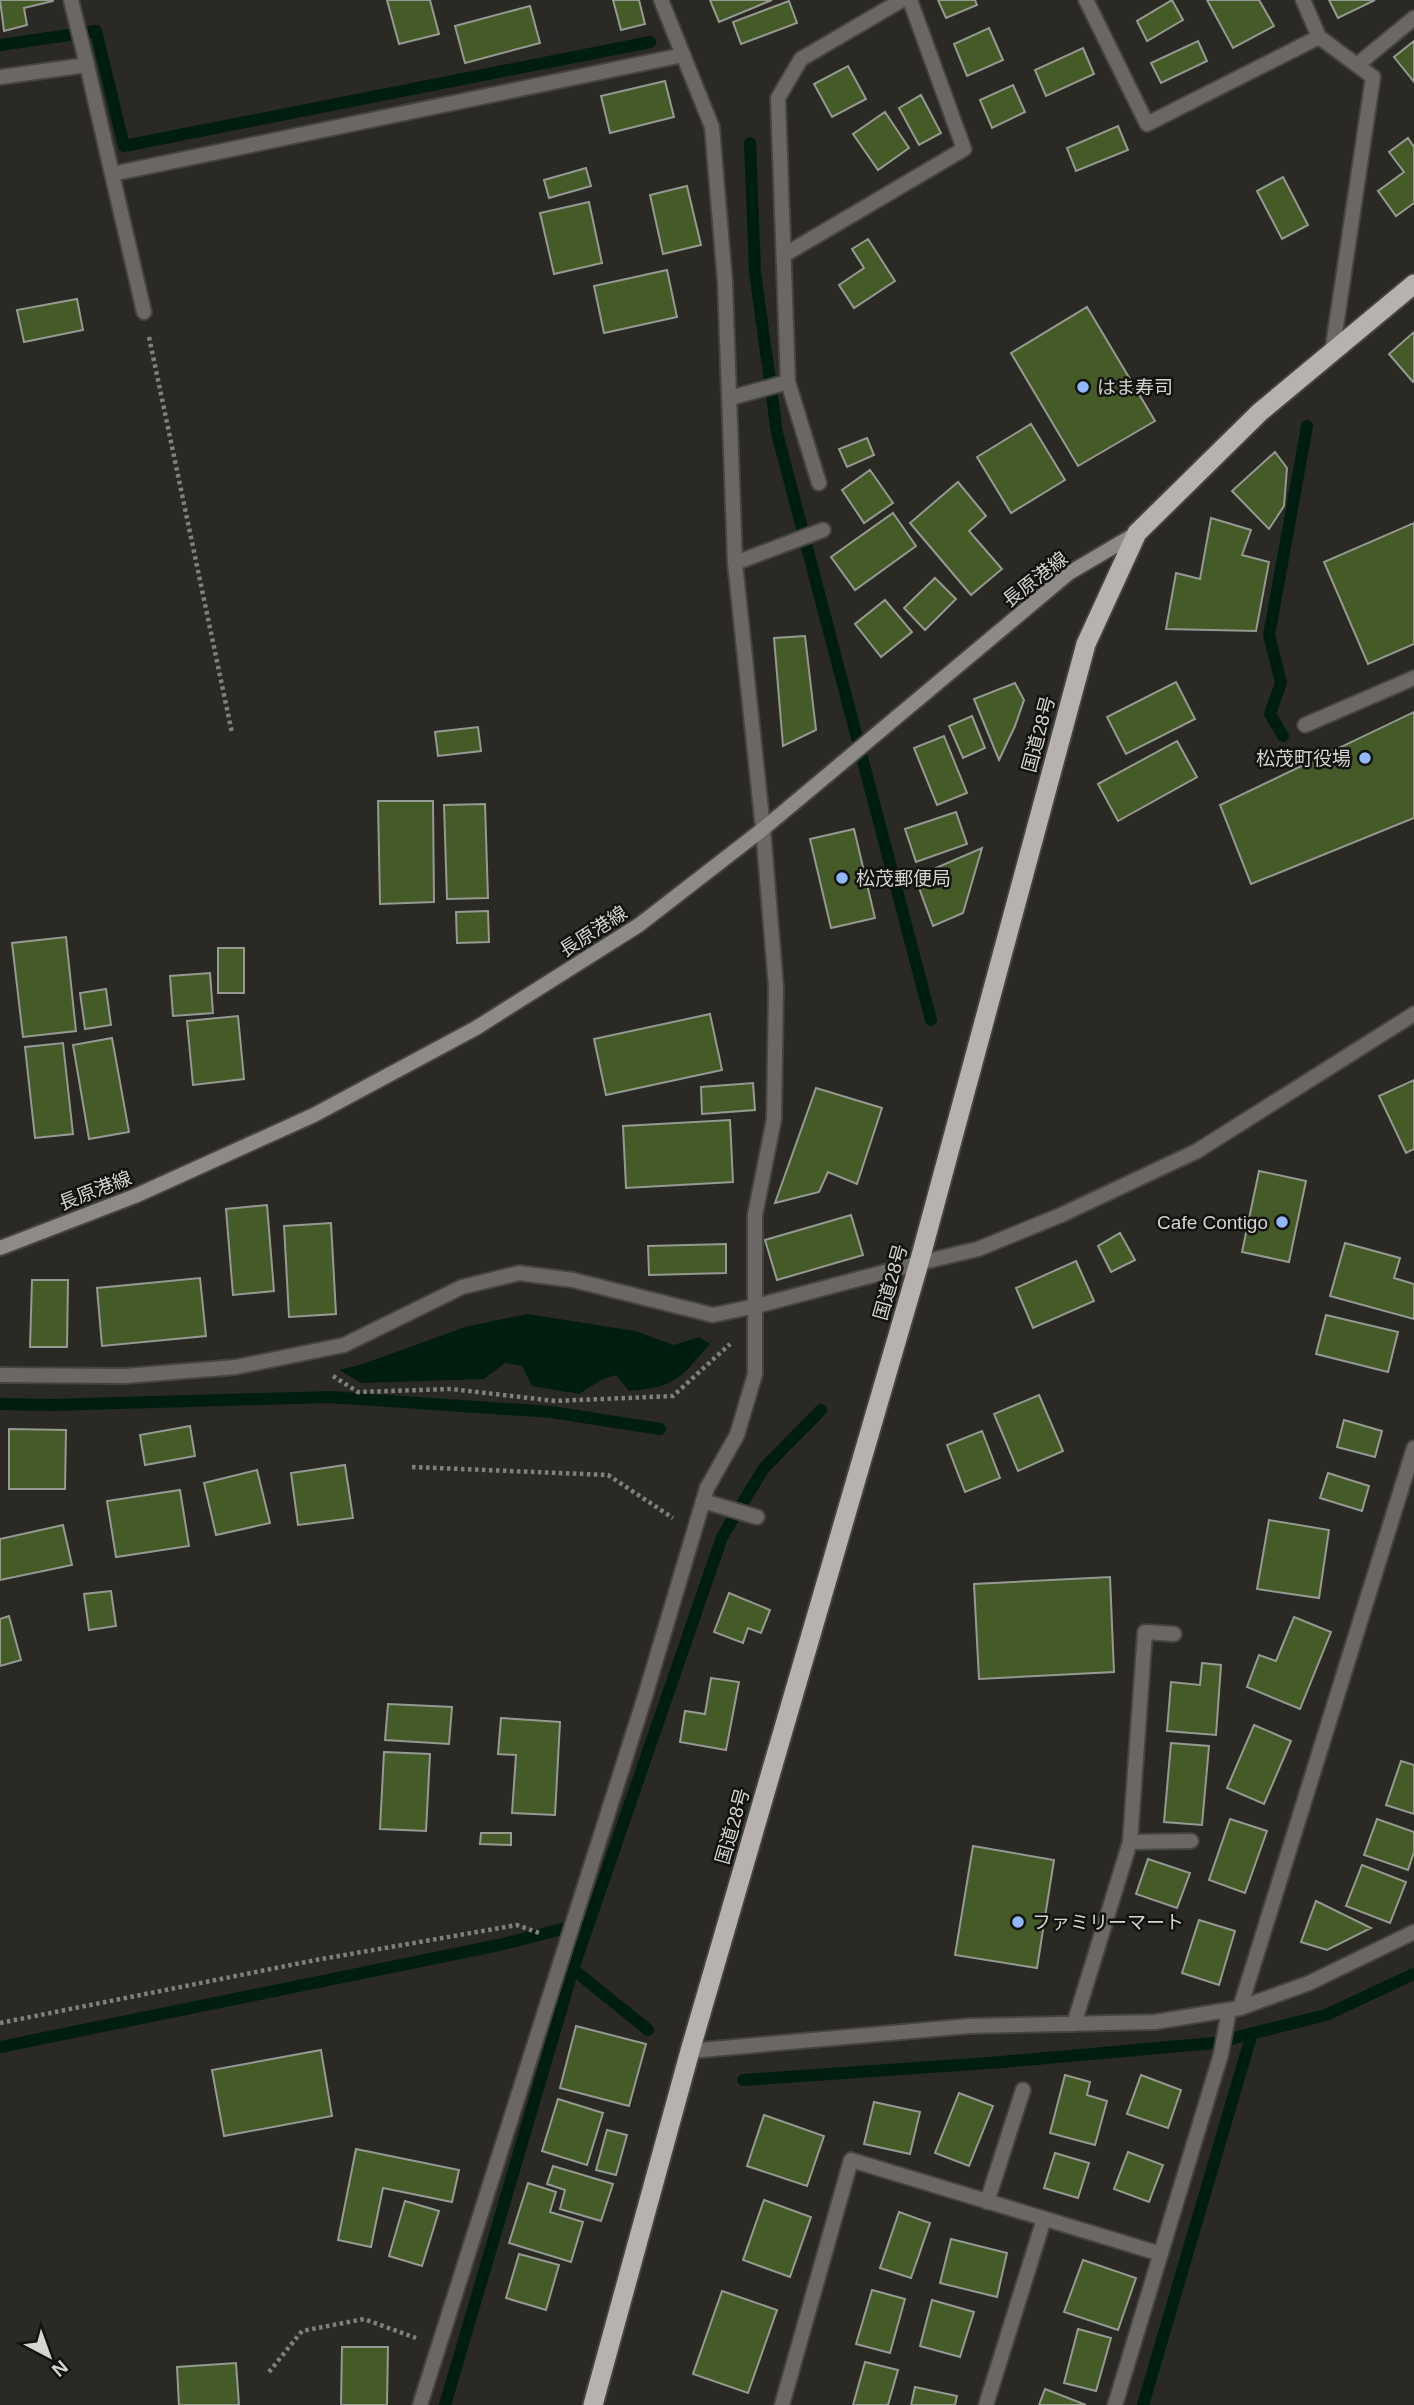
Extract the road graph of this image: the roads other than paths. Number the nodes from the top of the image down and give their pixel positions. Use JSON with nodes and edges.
{"nodes":[{"id":1,"x":71,"y":0,"type":"edge"},
{"id":2,"x":661,"y":0,"type":"edge"},
{"id":3,"x":902,"y":0,"type":"edge"},
{"id":4,"x":911,"y":0,"type":"edge"},
{"id":5,"x":1086,"y":0,"type":"edge"},
{"id":6,"x":1303,"y":0,"type":"edge"},
{"id":7,"x":1414,"y":18,"type":"edge"},
{"id":8,"x":1319,"y":37,"type":"junction"},
{"id":9,"x":683,"y":55,"type":"junction"},
{"id":10,"x":87,"y":65,"type":"junction"},
{"id":11,"x":1357,"y":65,"type":"junction"},
{"id":12,"x":0,"y":77,"type":"edge"},
{"id":13,"x":111,"y":174,"type":"junction"},
{"id":14,"x":784,"y":255,"type":"junction"},
{"id":15,"x":1414,"y":284,"type":"edge"},
{"id":16,"x":144,"y":312,"type":"road end"},
{"id":17,"x":1332,"y":354,"type":"junction"},
{"id":18,"x":788,"y":382,"type":"junction"},
{"id":19,"x":730,"y":398,"type":"junction"},
{"id":20,"x":819,"y":483,"type":"dead end"},
{"id":21,"x":822,"y":530,"type":"dead end"},
{"id":22,"x":1137,"y":533,"type":"junction"},
{"id":23,"x":735,"y":563,"type":"junction"},
{"id":24,"x":1414,"y":678,"type":"edge"},
{"id":25,"x":1305,"y":725,"type":"dead end"},
{"id":26,"x":763,"y":829,"type":"junction"},
{"id":27,"x":1414,"y":1014,"type":"edge"},
{"id":28,"x":0,"y":1248,"type":"edge"},
{"id":29,"x":919,"y":1263,"type":"junction"},
{"id":30,"x":756,"y":1313,"type":"junction"},
{"id":31,"x":0,"y":1375,"type":"edge"},
{"id":32,"x":1414,"y":1448,"type":"edge"},
{"id":33,"x":703,"y":1501,"type":"junction"},
{"id":34,"x":757,"y":1517,"type":"dead end"},
{"id":35,"x":1174,"y":1634,"type":"dead end"},
{"id":36,"x":1191,"y":1841,"type":"dead end"},
{"id":37,"x":1130,"y":1842,"type":"junction"},
{"id":38,"x":1414,"y":1932,"type":"edge"},
{"id":39,"x":1234,"y":2009,"type":"junction"},
{"id":40,"x":1074,"y":2024,"type":"junction"},
{"id":41,"x":690,"y":2052,"type":"junction"},
{"id":42,"x":1023,"y":2090,"type":"dead end"},
{"id":43,"x":987,"y":2202,"type":"junction"},
{"id":44,"x":1044,"y":2219,"type":"junction"},
{"id":45,"x":1161,"y":2254,"type":"junction"},
{"id":46,"x":420,"y":2405,"type":"edge"},
{"id":47,"x":593,"y":2405,"type":"edge"},
{"id":48,"x":782,"y":2405,"type":"edge"},
{"id":49,"x":986,"y":2405,"type":"edge"},
{"id":50,"x":1115,"y":2405,"type":"edge"}],
"edges":[{"from":1,"to":10,"type":"street"},
{"from":2,"to":9,"type":"street"},
{"from":3,"to":14,"type":"street"},
{"from":4,"to":14,"type":"street"},
{"from":5,"to":8,"type":"street"},
{"from":6,"to":8,"type":"street"},
{"from":7,"to":11,"type":"street"},
{"from":8,"to":11,"type":"street"},
{"from":9,"to":13,"type":"street"},
{"from":9,"to":19,"type":"street"},
{"from":10,"to":12,"type":"street"},
{"from":10,"to":13,"type":"street"},
{"from":11,"to":17,"type":"street"},
{"from":13,"to":16,"type":"street"},
{"from":14,"to":18,"type":"street"},
{"from":15,"to":17,"type":"highway","name":"国道28号"},
{"from":17,"to":22,"type":"highway","name":"国道28号"},
{"from":18,"to":19,"type":"street"},
{"from":18,"to":20,"type":"street"},
{"from":19,"to":23,"type":"street"},
{"from":21,"to":23,"type":"street"},
{"from":22,"to":26,"type":"main road","name":"長原港線"},
{"from":22,"to":29,"type":"highway","name":"国道28号"},
{"from":23,"to":26,"type":"street"},
{"from":24,"to":25,"type":"street"},
{"from":26,"to":28,"type":"main road","name":"長原港線"},
{"from":26,"to":30,"type":"street"},
{"from":27,"to":29,"type":"street"},
{"from":29,"to":30,"type":"street"},
{"from":29,"to":41,"type":"highway","name":"国道28号"},
{"from":30,"to":31,"type":"street"},
{"from":30,"to":33,"type":"street"},
{"from":32,"to":39,"type":"street"},
{"from":33,"to":34,"type":"street"},
{"from":33,"to":46,"type":"street"},
{"from":35,"to":37,"type":"street"},
{"from":36,"to":37,"type":"street"},
{"from":37,"to":40,"type":"street"},
{"from":38,"to":39,"type":"street"},
{"from":39,"to":40,"type":"street"},
{"from":39,"to":45,"type":"street"},
{"from":40,"to":41,"type":"street"},
{"from":41,"to":47,"type":"highway","name":"国道28号"},
{"from":42,"to":43,"type":"street"},
{"from":43,"to":44,"type":"street"},
{"from":43,"to":48,"type":"street"},
{"from":44,"to":45,"type":"street"},
{"from":44,"to":49,"type":"street"},
{"from":45,"to":50,"type":"street"}]}
